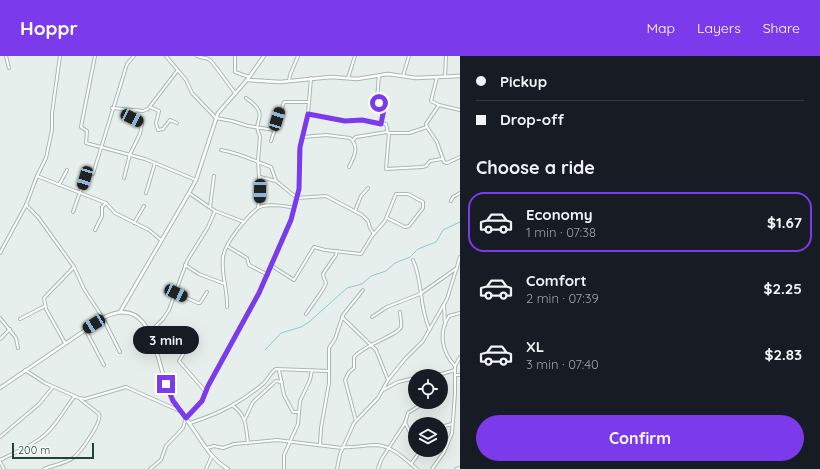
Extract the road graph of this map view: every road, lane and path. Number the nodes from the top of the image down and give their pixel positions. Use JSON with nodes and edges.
{"nodes":[{"id":1,"x":6,"y":56,"type":"edge"},
{"id":2,"x":60,"y":56,"type":"edge"},
{"id":3,"x":95,"y":56,"type":"edge"},
{"id":4,"x":134,"y":56,"type":"edge"},
{"id":5,"x":166,"y":56,"type":"edge"},
{"id":6,"x":197,"y":56,"type":"edge"},
{"id":7,"x":235,"y":56,"type":"edge"},
{"id":8,"x":264,"y":56,"type":"edge"},
{"id":9,"x":298,"y":56,"type":"edge"},
{"id":10,"x":355,"y":56,"type":"edge"},
{"id":11,"x":409,"y":56,"type":"edge"},
{"id":12,"x":446,"y":56,"type":"edge"},
{"id":13,"x":9,"y":68,"type":"dead end"},
{"id":14,"x":177,"y":71,"type":"junction"},
{"id":15,"x":379,"y":75,"type":"junction"},
{"id":16,"x":403,"y":76,"type":"junction"},
{"id":17,"x":460,"y":76,"type":"edge"},
{"id":18,"x":250,"y":77,"type":"junction"},
{"id":19,"x":437,"y":77,"type":"junction"},
{"id":20,"x":445,"y":77,"type":"junction"},
{"id":21,"x":311,"y":78,"type":"junction"},
{"id":22,"x":348,"y":78,"type":"junction"},
{"id":23,"x":247,"y":80,"type":"junction"},
{"id":24,"x":289,"y":81,"type":"junction"},
{"id":25,"x":235,"y":94,"type":"junction"},
{"id":26,"x":246,"y":98,"type":"dead end"},
{"id":27,"x":309,"y":102,"type":"junction"},
{"id":28,"x":439,"y":105,"type":"junction"},
{"id":29,"x":150,"y":107,"type":"junction"},
{"id":30,"x":112,"y":108,"type":"junction"},
{"id":31,"x":136,"y":110,"type":"junction"},
{"id":32,"x":460,"y":110,"type":"edge"},
{"id":33,"x":308,"y":114,"type":"junction"},
{"id":34,"x":216,"y":118,"type":"junction"},
{"id":35,"x":177,"y":123,"type":"dead end"},
{"id":36,"x":381,"y":124,"type":"junction"},
{"id":37,"x":426,"y":124,"type":"junction"},
{"id":38,"x":258,"y":127,"type":"junction"},
{"id":39,"x":275,"y":130,"type":"junction"},
{"id":40,"x":388,"y":132,"type":"junction"},
{"id":41,"x":303,"y":137,"type":"junction"},
{"id":42,"x":353,"y":140,"type":"junction"},
{"id":43,"x":271,"y":141,"type":"dead end"},
{"id":44,"x":102,"y":148,"type":"junction"},
{"id":45,"x":221,"y":150,"type":"dead end"},
{"id":46,"x":130,"y":154,"type":"junction"},
{"id":47,"x":460,"y":157,"type":"edge"},
{"id":48,"x":442,"y":159,"type":"junction"},
{"id":49,"x":258,"y":161,"type":"junction"},
{"id":50,"x":155,"y":163,"type":"junction"},
{"id":51,"x":349,"y":167,"type":"dead end"},
{"id":52,"x":67,"y":170,"type":"dead end"},
{"id":53,"x":93,"y":174,"type":"dead end"},
{"id":54,"x":37,"y":176,"type":"junction"},
{"id":55,"x":214,"y":176,"type":"dead end"},
{"id":56,"x":260,"y":177,"type":"junction"},
{"id":57,"x":85,"y":178,"type":"dead end"},
{"id":58,"x":124,"y":178,"type":"dead end"},
{"id":59,"x":196,"y":180,"type":"junction"},
{"id":60,"x":276,"y":181,"type":"junction"},
{"id":61,"x":59,"y":185,"type":"junction"},
{"id":62,"x":368,"y":188,"type":"dead end"},
{"id":63,"x":80,"y":192,"type":"junction"},
{"id":64,"x":146,"y":193,"type":"dead end"},
{"id":65,"x":189,"y":193,"type":"junction"},
{"id":66,"x":460,"y":193,"type":"edge"},
{"id":67,"x":297,"y":198,"type":"junction"},
{"id":68,"x":451,"y":201,"type":"dead end"},
{"id":69,"x":106,"y":203,"type":"junction"},
{"id":70,"x":26,"y":205,"type":"junction"},
{"id":71,"x":144,"y":206,"type":"dead end"},
{"id":72,"x":210,"y":207,"type":"junction"},
{"id":73,"x":258,"y":208,"type":"junction"},
{"id":74,"x":294,"y":208,"type":"junction"},
{"id":75,"x":214,"y":211,"type":"junction"},
{"id":76,"x":355,"y":211,"type":"junction"},
{"id":77,"x":73,"y":212,"type":"dead end"},
{"id":78,"x":387,"y":218,"type":"junction"},
{"id":79,"x":244,"y":222,"type":"junction"},
{"id":80,"x":134,"y":223,"type":"junction"},
{"id":81,"x":95,"y":230,"type":"dead end"},
{"id":82,"x":374,"y":234,"type":"junction"},
{"id":83,"x":161,"y":240,"type":"junction"},
{"id":84,"x":227,"y":246,"type":"junction"},
{"id":85,"x":337,"y":251,"type":"junction"},
{"id":86,"x":0,"y":253,"type":"edge"},
{"id":87,"x":460,"y":258,"type":"edge"},
{"id":88,"x":413,"y":260,"type":"dead end"},
{"id":89,"x":185,"y":265,"type":"junction"},
{"id":90,"x":272,"y":266,"type":"junction"},
{"id":91,"x":74,"y":267,"type":"junction"},
{"id":92,"x":457,"y":268,"type":"junction"},
{"id":93,"x":268,"y":275,"type":"junction"},
{"id":94,"x":225,"y":284,"type":"junction"},
{"id":95,"x":363,"y":290,"type":"dead end"},
{"id":96,"x":207,"y":292,"type":"dead end"},
{"id":97,"x":176,"y":293,"type":"junction"},
{"id":98,"x":420,"y":294,"type":"junction"},
{"id":99,"x":444,"y":304,"type":"junction"},
{"id":100,"x":45,"y":306,"type":"junction"},
{"id":101,"x":226,"y":307,"type":"dead end"},
{"id":102,"x":120,"y":312,"type":"junction"},
{"id":103,"x":400,"y":312,"type":"dead end"},
{"id":104,"x":460,"y":313,"type":"edge"},
{"id":105,"x":306,"y":314,"type":"dead end"},
{"id":106,"x":372,"y":317,"type":"dead end"},
{"id":107,"x":0,"y":318,"type":"edge"},
{"id":108,"x":103,"y":318,"type":"junction"},
{"id":109,"x":342,"y":318,"type":"junction"},
{"id":110,"x":20,"y":319,"type":"dead end"},
{"id":111,"x":445,"y":326,"type":"junction"},
{"id":112,"x":429,"y":328,"type":"junction"},
{"id":113,"x":10,"y":329,"type":"junction"},
{"id":114,"x":85,"y":329,"type":"junction"},
{"id":115,"x":150,"y":332,"type":"junction"},
{"id":116,"x":0,"y":339,"type":"edge"},
{"id":117,"x":191,"y":341,"type":"dead end"},
{"id":118,"x":65,"y":343,"type":"junction"},
{"id":119,"x":370,"y":344,"type":"junction"},
{"id":120,"x":18,"y":348,"type":"dead end"},
{"id":121,"x":120,"y":352,"type":"dead end"},
{"id":122,"x":460,"y":357,"type":"edge"},
{"id":123,"x":104,"y":365,"type":"dead end"},
{"id":124,"x":455,"y":366,"type":"junction"},
{"id":125,"x":25,"y":370,"type":"junction"},
{"id":126,"x":279,"y":370,"type":"junction"},
{"id":127,"x":312,"y":370,"type":"junction"},
{"id":128,"x":455,"y":370,"type":"junction"},
{"id":129,"x":328,"y":371,"type":"junction"},
{"id":130,"x":448,"y":372,"type":"edge"},
{"id":131,"x":455,"y":375,"type":"junction"},
{"id":132,"x":460,"y":375,"type":"edge"},
{"id":133,"x":388,"y":380,"type":"junction"},
{"id":134,"x":408,"y":380,"type":"edge"},
{"id":135,"x":282,"y":382,"type":"junction"},
{"id":136,"x":53,"y":387,"type":"junction"},
{"id":137,"x":0,"y":388,"type":"edge"},
{"id":138,"x":382,"y":390,"type":"junction"},
{"id":139,"x":206,"y":392,"type":"junction"},
{"id":140,"x":74,"y":397,"type":"junction"},
{"id":141,"x":79,"y":398,"type":"junction"},
{"id":142,"x":233,"y":406,"type":"junction"},
{"id":143,"x":414,"y":409,"type":"edge"},
{"id":144,"x":182,"y":412,"type":"junction"},
{"id":145,"x":298,"y":412,"type":"junction"},
{"id":146,"x":186,"y":418,"type":"junction"},
{"id":147,"x":245,"y":419,"type":"junction"},
{"id":148,"x":356,"y":421,"type":"junction"},
{"id":149,"x":190,"y":423,"type":"junction"},
{"id":150,"x":405,"y":423,"type":"junction"},
{"id":151,"x":452,"y":424,"type":"junction"},
{"id":152,"x":448,"y":425,"type":"edge"},
{"id":153,"x":408,"y":428,"type":"edge"},
{"id":154,"x":0,"y":437,"type":"edge"},
{"id":155,"x":290,"y":441,"type":"junction"},
{"id":156,"x":248,"y":443,"type":"junction"},
{"id":157,"x":320,"y":445,"type":"junction"},
{"id":158,"x":206,"y":448,"type":"junction"},
{"id":159,"x":342,"y":448,"type":"junction"},
{"id":160,"x":388,"y":448,"type":"junction"},
{"id":161,"x":212,"y":456,"type":"junction"},
{"id":162,"x":416,"y":457,"type":"edge"},
{"id":163,"x":0,"y":461,"type":"edge"},
{"id":164,"x":411,"y":464,"type":"junction"},
{"id":165,"x":460,"y":468,"type":"edge"},
{"id":166,"x":4,"y":469,"type":"edge"},
{"id":167,"x":44,"y":469,"type":"edge"},
{"id":168,"x":150,"y":469,"type":"edge"},
{"id":169,"x":206,"y":469,"type":"edge"},
{"id":170,"x":228,"y":469,"type":"edge"},
{"id":171,"x":284,"y":469,"type":"edge"},
{"id":172,"x":337,"y":469,"type":"edge"},
{"id":173,"x":378,"y":469,"type":"edge"},
{"id":174,"x":416,"y":469,"type":"edge"},
{"id":175,"x":432,"y":469,"type":"edge"},
{"id":176,"x":456,"y":469,"type":"edge"}],
"edges":[{"from":1,"to":13,"type":"street"},
{"from":2,"to":54,"type":"street"},
{"from":3,"to":44,"type":"street"},
{"from":4,"to":30,"type":"street"},
{"from":5,"to":14,"type":"street"},
{"from":6,"to":25,"type":"street"},
{"from":7,"to":18,"type":"street"},
{"from":8,"to":18,"type":"street"},
{"from":9,"to":24,"type":"street"},
{"from":10,"to":22,"type":"street"},
{"from":11,"to":16,"type":"street"},
{"from":12,"to":20,"type":"street"},
{"from":14,"to":29,"type":"street"},
{"from":14,"to":34,"type":"street"},
{"from":15,"to":16,"type":"street"},
{"from":15,"to":22,"type":"street"},
{"from":15,"to":36,"type":"street"},
{"from":16,"to":19,"type":"street"},
{"from":17,"to":20,"type":"street"},
{"from":18,"to":23,"type":"street"},
{"from":19,"to":20,"type":"street"},
{"from":19,"to":28,"type":"street"},
{"from":21,"to":22,"type":"street"},
{"from":21,"to":24,"type":"street"},
{"from":21,"to":27,"type":"street"},
{"from":23,"to":24,"type":"street"},
{"from":23,"to":25,"type":"street"},
{"from":25,"to":34,"type":"street"},
{"from":26,"to":38,"type":"street"},
{"from":27,"to":33,"type":"street"},
{"from":27,"to":39,"type":"street"},
{"from":28,"to":32,"type":"street"},
{"from":28,"to":37,"type":"street"},
{"from":29,"to":31,"type":"street"},
{"from":29,"to":35,"type":"street"},
{"from":30,"to":31,"type":"street"},
{"from":30,"to":44,"type":"street"},
{"from":31,"to":46,"type":"street"},
{"from":33,"to":36,"type":"street"},
{"from":33,"to":41,"type":"street"},
{"from":34,"to":38,"type":"street"},
{"from":34,"to":59,"type":"street"},
{"from":36,"to":40,"type":"street"},
{"from":37,"to":40,"type":"street"},
{"from":37,"to":48,"type":"street"},
{"from":38,"to":39,"type":"street"},
{"from":38,"to":49,"type":"street"},
{"from":39,"to":43,"type":"street"},
{"from":40,"to":42,"type":"street"},
{"from":40,"to":48,"type":"street"},
{"from":41,"to":42,"type":"street"},
{"from":41,"to":67,"type":"street"},
{"from":42,"to":51,"type":"street"},
{"from":44,"to":46,"type":"street"},
{"from":44,"to":53,"type":"street"},
{"from":45,"to":49,"type":"street"},
{"from":46,"to":50,"type":"street"},
{"from":46,"to":58,"type":"street"},
{"from":47,"to":48,"type":"street"},
{"from":49,"to":56,"type":"street"},
{"from":49,"to":60,"type":"street"},
{"from":50,"to":59,"type":"street"},
{"from":50,"to":64,"type":"street"},
{"from":52,"to":61,"type":"street"},
{"from":54,"to":61,"type":"street"},
{"from":54,"to":70,"type":"street"},
{"from":55,"to":72,"type":"street"},
{"from":56,"to":60,"type":"street"},
{"from":56,"to":73,"type":"street"},
{"from":57,"to":63,"type":"street"},
{"from":59,"to":65,"type":"street"},
{"from":60,"to":67,"type":"street"},
{"from":61,"to":63,"type":"street"},
{"from":62,"to":76,"type":"street"},
{"from":63,"to":69,"type":"street"},
{"from":63,"to":77,"type":"street"},
{"from":65,"to":72,"type":"street"},
{"from":65,"to":83,"type":"street"},
{"from":66,"to":68,"type":"street"},
{"from":67,"to":74,"type":"street"},
{"from":67,"to":76,"type":"street"},
{"from":69,"to":80,"type":"street"},
{"from":69,"to":81,"type":"street"},
{"from":70,"to":86,"type":"street"},
{"from":70,"to":91,"type":"street"},
{"from":71,"to":80,"type":"street"},
{"from":72,"to":75,"type":"street"},
{"from":73,"to":74,"type":"street"},
{"from":73,"to":79,"type":"street"},
{"from":74,"to":90,"type":"street"},
{"from":75,"to":79,"type":"street"},
{"from":75,"to":89,"type":"street"},
{"from":76,"to":82,"type":"street"},
{"from":78,"to":78,"type":"street"},
{"from":78,"to":82,"type":"street"},
{"from":79,"to":84,"type":"street"},
{"from":80,"to":83,"type":"street"},
{"from":82,"to":85,"type":"street"},
{"from":83,"to":102,"type":"street"},
{"from":84,"to":93,"type":"street"},
{"from":84,"to":94,"type":"street"},
{"from":85,"to":90,"type":"street"},
{"from":85,"to":105,"type":"street"},
{"from":87,"to":92,"type":"street"},
{"from":88,"to":98,"type":"street"},
{"from":89,"to":94,"type":"street"},
{"from":89,"to":97,"type":"street"},
{"from":90,"to":93,"type":"street"},
{"from":91,"to":100,"type":"street"},
{"from":91,"to":108,"type":"street"},
{"from":92,"to":98,"type":"street"},
{"from":92,"to":99,"type":"street"},
{"from":93,"to":139,"type":"street"},
{"from":94,"to":101,"type":"street"},
{"from":95,"to":109,"type":"street"},
{"from":96,"to":97,"type":"street"},
{"from":97,"to":115,"type":"street"},
{"from":98,"to":106,"type":"street"},
{"from":98,"to":112,"type":"street"},
{"from":99,"to":111,"type":"street"},
{"from":99,"to":112,"type":"street"},
{"from":100,"to":110,"type":"street"},
{"from":100,"to":118,"type":"street"},
{"from":102,"to":108,"type":"street"},
{"from":102,"to":115,"type":"street"},
{"from":103,"to":119,"type":"street"},
{"from":104,"to":111,"type":"street"},
{"from":107,"to":113,"type":"street"},
{"from":108,"to":114,"type":"street"},
{"from":108,"to":121,"type":"street"},
{"from":109,"to":119,"type":"street"},
{"from":109,"to":129,"type":"street"},
{"from":111,"to":124,"type":"street"},
{"from":112,"to":133,"type":"street"},
{"from":113,"to":116,"type":"street"},
{"from":113,"to":120,"type":"street"},
{"from":114,"to":118,"type":"street"},
{"from":114,"to":123,"type":"street"},
{"from":115,"to":144,"type":"street"},
{"from":117,"to":139,"type":"street"},
{"from":118,"to":125,"type":"street"},
{"from":119,"to":133,"type":"street"},
{"from":119,"to":148,"type":"street"},
{"from":122,"to":124,"type":"street"},
{"from":124,"to":128,"type":"street"},
{"from":125,"to":136,"type":"street"},
{"from":125,"to":137,"type":"street"},
{"from":126,"to":127,"type":"street"},
{"from":126,"to":135,"type":"street"},
{"from":126,"to":142,"type":"street"},
{"from":127,"to":129,"type":"street"},
{"from":127,"to":145,"type":"street"},
{"from":128,"to":130,"type":"street"},
{"from":128,"to":131,"type":"street"},
{"from":129,"to":157,"type":"street"},
{"from":131,"to":132,"type":"street"},
{"from":131,"to":151,"type":"street"},
{"from":133,"to":138,"type":"street"},
{"from":134,"to":138,"type":"street"},
{"from":135,"to":145,"type":"street"},
{"from":135,"to":147,"type":"street"},
{"from":136,"to":140,"type":"street"},
{"from":136,"to":154,"type":"street"},
{"from":138,"to":148,"type":"street"},
{"from":139,"to":146,"type":"street"},
{"from":140,"to":141,"type":"street"},
{"from":140,"to":163,"type":"street"},
{"from":141,"to":144,"type":"street"},
{"from":141,"to":167,"type":"street"},
{"from":142,"to":147,"type":"street"},
{"from":142,"to":149,"type":"street"},
{"from":143,"to":150,"type":"street"},
{"from":144,"to":146,"type":"street"},
{"from":145,"to":155,"type":"street"},
{"from":146,"to":149,"type":"street"},
{"from":146,"to":168,"type":"street"},
{"from":147,"to":156,"type":"street"},
{"from":148,"to":159,"type":"street"},
{"from":149,"to":158,"type":"street"},
{"from":150,"to":153,"type":"street"},
{"from":150,"to":160,"type":"street"},
{"from":151,"to":152,"type":"street"},
{"from":151,"to":175,"type":"street"},
{"from":155,"to":156,"type":"street"},
{"from":155,"to":157,"type":"street"},
{"from":155,"to":171,"type":"street"},
{"from":156,"to":158,"type":"street"},
{"from":157,"to":159,"type":"street"},
{"from":158,"to":161,"type":"street"},
{"from":159,"to":160,"type":"street"},
{"from":159,"to":172,"type":"street"},
{"from":160,"to":164,"type":"street"},
{"from":160,"to":173,"type":"street"},
{"from":161,"to":169,"type":"street"},
{"from":161,"to":170,"type":"street"},
{"from":162,"to":164,"type":"street"},
{"from":163,"to":166,"type":"street"},
{"from":164,"to":174,"type":"street"},
{"from":165,"to":176,"type":"street"}]}
